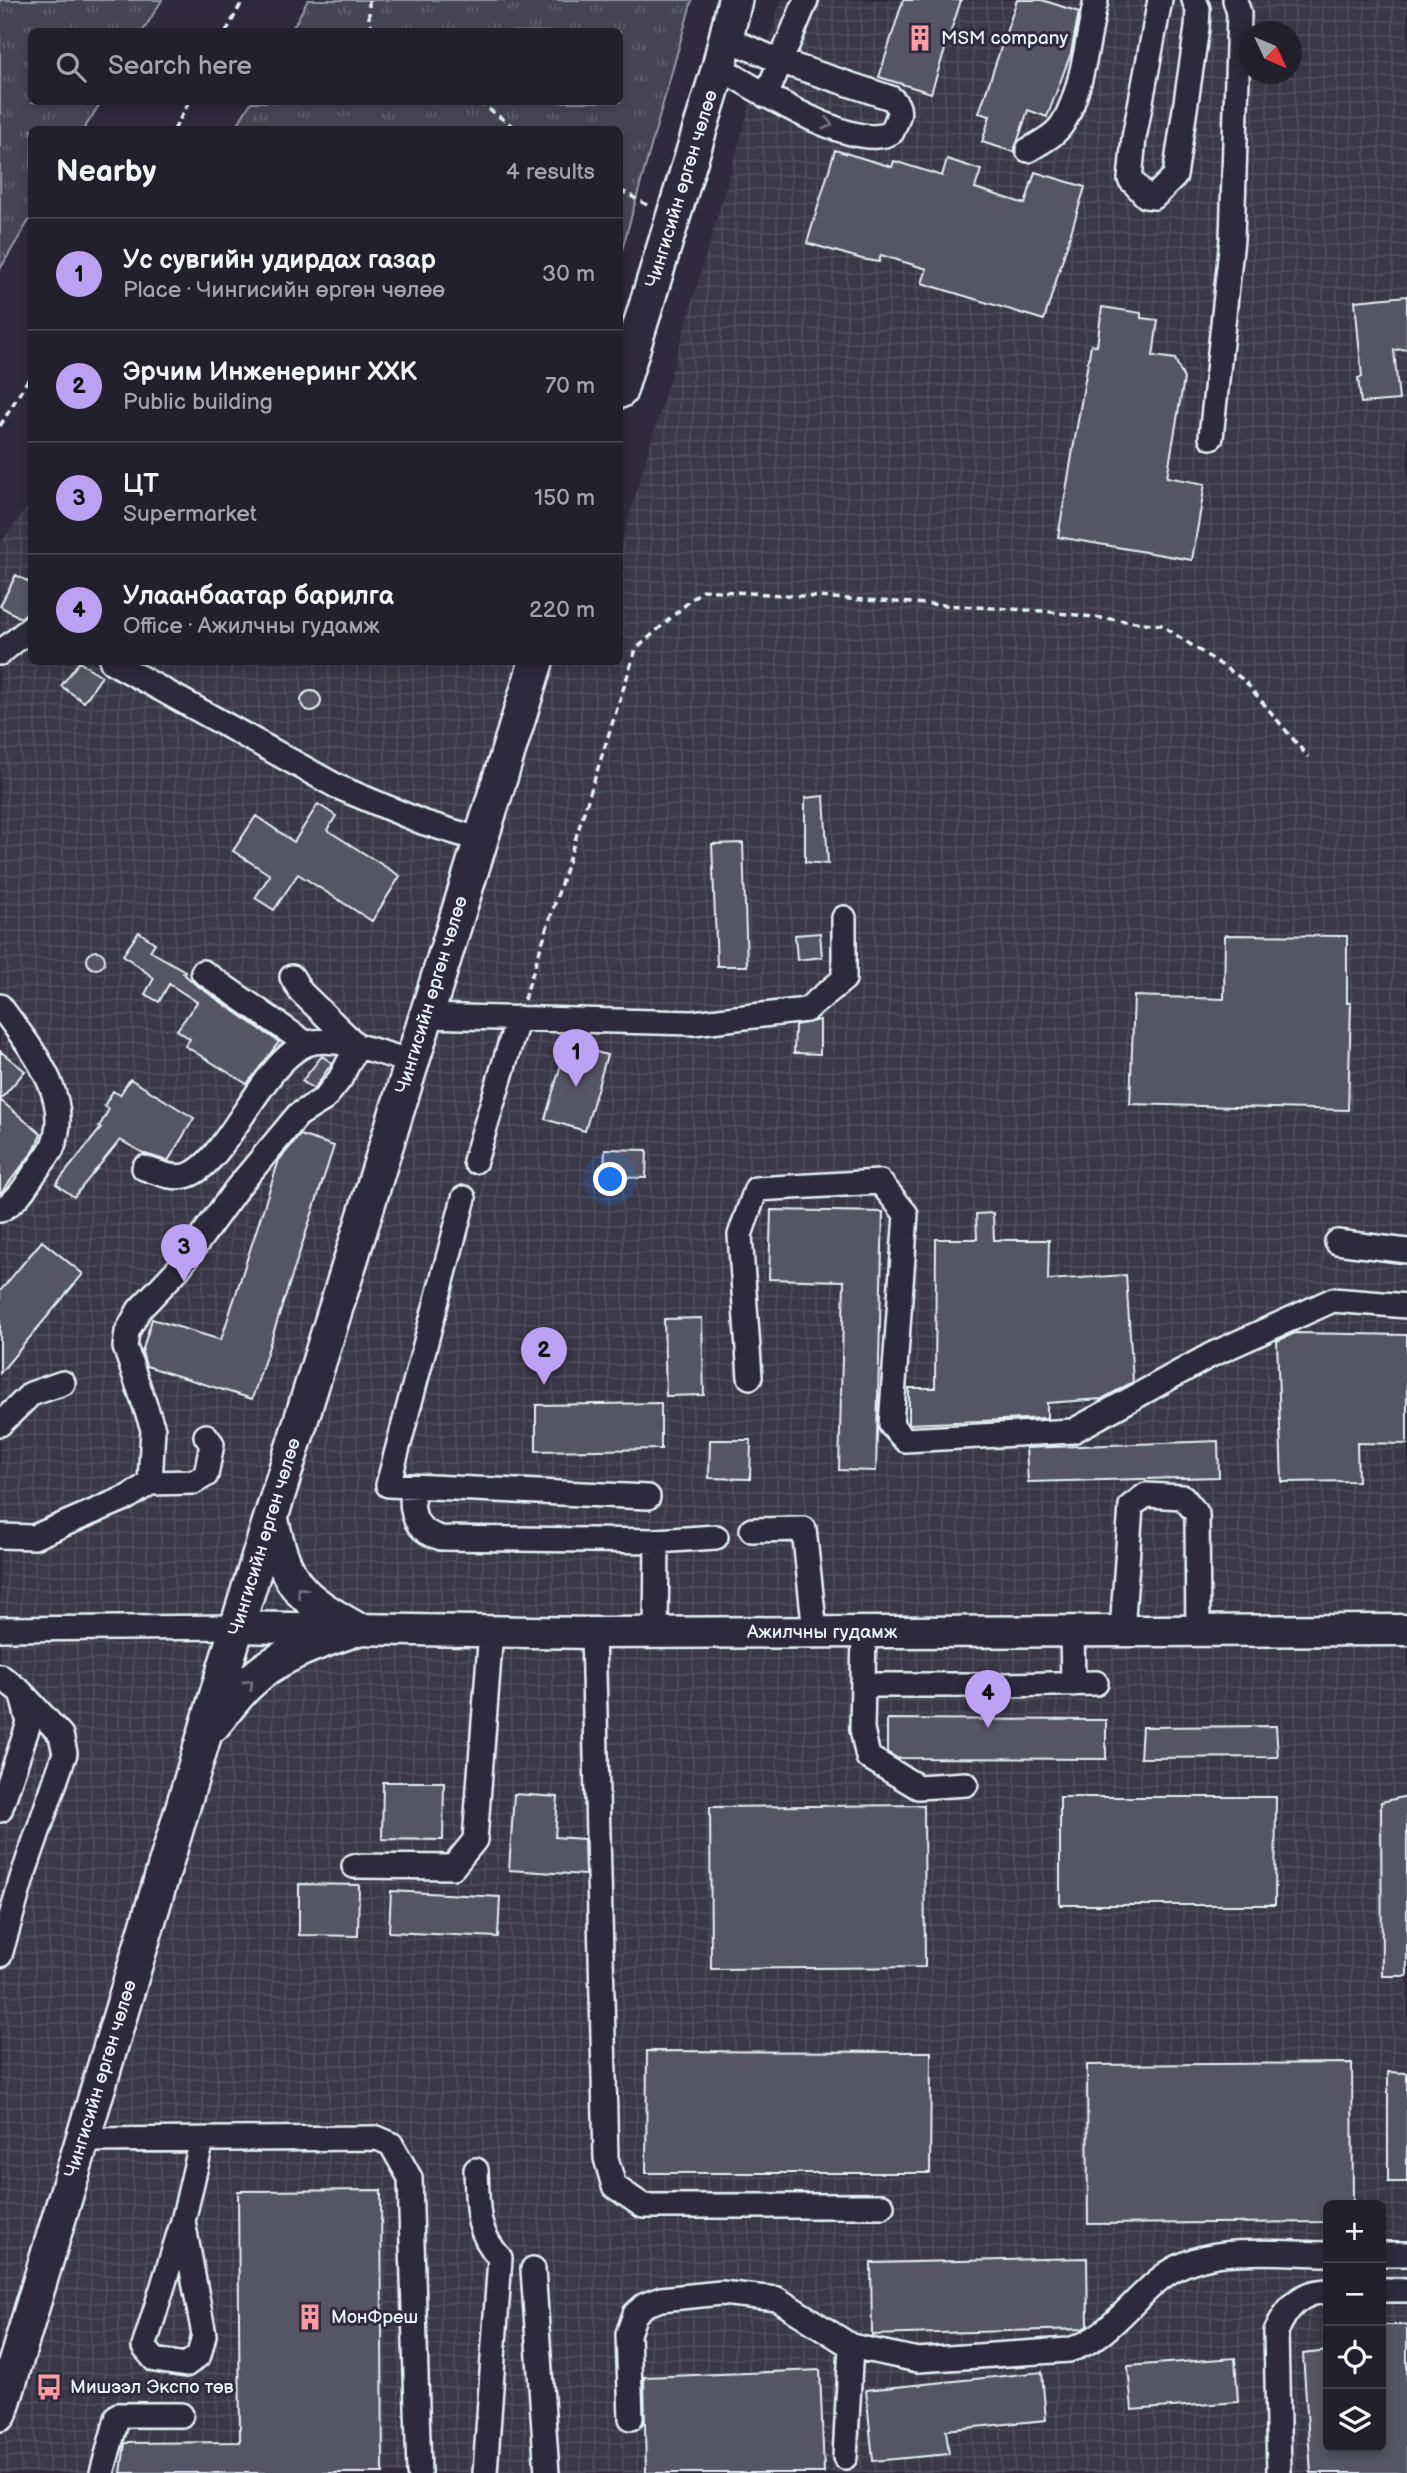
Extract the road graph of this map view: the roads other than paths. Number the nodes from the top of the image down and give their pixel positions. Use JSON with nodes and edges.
{"nodes":[{"id":1,"x":735,"y":0,"type":"edge"},
{"id":2,"x":746,"y":0,"type":"edge"},
{"id":3,"x":806,"y":0,"type":"edge"},
{"id":4,"x":1096,"y":0,"type":"edge"},
{"id":5,"x":1160,"y":0,"type":"edge"},
{"id":6,"x":1194,"y":0,"type":"edge"},
{"id":7,"x":1236,"y":0,"type":"edge"},
{"id":8,"x":724,"y":54,"type":"junction"},
{"id":9,"x":782,"y":62,"type":"junction"},
{"id":10,"x":766,"y":96,"type":"junction"},
{"id":11,"x":1028,"y":150,"type":"dead end"},
{"id":12,"x":623,"y":381,"type":"edge"},
{"id":13,"x":1210,"y":437,"type":"dead end"},
{"id":14,"x":28,"y":630,"type":"edge"},
{"id":15,"x":0,"y":653,"type":"edge"},
{"id":16,"x":117,"y":665,"type":"edge"},
{"id":17,"x":535,"y":665,"type":"edge"},
{"id":18,"x":481,"y":840,"type":"junction"},
{"id":19,"x":844,"y":918,"type":"dead end"},
{"id":20,"x":203,"y":972,"type":"dead end"},
{"id":21,"x":292,"y":977,"type":"dead end"},
{"id":22,"x":0,"y":1006,"type":"edge"},
{"id":23,"x":425,"y":1016,"type":"junction"},
{"id":24,"x":518,"y":1018,"type":"junction"},
{"id":25,"x":307,"y":1044,"type":"junction"},
{"id":26,"x":357,"y":1046,"type":"junction"},
{"id":27,"x":411,"y":1062,"type":"junction"},
{"id":28,"x":475,"y":1161,"type":"dead end"},
{"id":29,"x":144,"y":1168,"type":"dead end"},
{"id":30,"x":464,"y":1198,"type":"dead end"},
{"id":31,"x":0,"y":1210,"type":"edge"},
{"id":32,"x":1337,"y":1242,"type":"dead end"},
{"id":33,"x":1407,"y":1251,"type":"edge"},
{"id":34,"x":1407,"y":1306,"type":"edge"},
{"id":35,"x":750,"y":1377,"type":"dead end"},
{"id":36,"x":63,"y":1383,"type":"dead end"},
{"id":37,"x":0,"y":1424,"type":"edge"},
{"id":38,"x":206,"y":1436,"type":"dead end"},
{"id":39,"x":150,"y":1483,"type":"junction"},
{"id":40,"x":648,"y":1497,"type":"dead end"},
{"id":41,"x":412,"y":1498,"type":"dead end"},
{"id":42,"x":271,"y":1517,"type":"junction"},
{"id":43,"x":752,"y":1530,"type":"dead end"},
{"id":44,"x":0,"y":1536,"type":"edge"},
{"id":45,"x":716,"y":1537,"type":"dead end"},
{"id":46,"x":657,"y":1541,"type":"junction"},
{"id":47,"x":237,"y":1627,"type":"junction"},
{"id":48,"x":0,"y":1629,"type":"edge"},
{"id":49,"x":356,"y":1629,"type":"junction"},
{"id":50,"x":1407,"y":1630,"type":"edge"},
{"id":51,"x":491,"y":1631,"type":"junction"},
{"id":52,"x":1072,"y":1631,"type":"junction"},
{"id":53,"x":1122,"y":1631,"type":"junction"},
{"id":54,"x":1198,"y":1631,"type":"junction"},
{"id":55,"x":814,"y":1632,"type":"junction"},
{"id":56,"x":864,"y":1632,"type":"junction"},
{"id":57,"x":593,"y":1633,"type":"junction"},
{"id":58,"x":656,"y":1633,"type":"junction"},
{"id":59,"x":0,"y":1676,"type":"edge"},
{"id":60,"x":1096,"y":1683,"type":"dead end"},
{"id":61,"x":1073,"y":1684,"type":"junction"},
{"id":62,"x":863,"y":1685,"type":"junction"},
{"id":63,"x":21,"y":1692,"type":"junction"},
{"id":64,"x":204,"y":1736,"type":"junction"},
{"id":65,"x":966,"y":1784,"type":"dead end"},
{"id":66,"x":0,"y":1810,"type":"edge"},
{"id":67,"x":354,"y":1866,"type":"dead end"},
{"id":68,"x":0,"y":1955,"type":"edge"},
{"id":69,"x":82,"y":2140,"type":"junction"},
{"id":70,"x":202,"y":2140,"type":"junction"},
{"id":71,"x":476,"y":2170,"type":"dead end"},
{"id":72,"x":881,"y":2206,"type":"dead end"},
{"id":73,"x":183,"y":2221,"type":"junction"},
{"id":74,"x":1386,"y":2253,"type":"edge"},
{"id":75,"x":1407,"y":2253,"type":"edge"},
{"id":76,"x":1323,"y":2254,"type":"edge"},
{"id":77,"x":533,"y":2269,"type":"dead end"},
{"id":78,"x":1386,"y":2290,"type":"edge"},
{"id":79,"x":1407,"y":2290,"type":"edge"},
{"id":80,"x":1323,"y":2292,"type":"edge"},
{"id":81,"x":851,"y":2346,"type":"junction"},
{"id":82,"x":0,"y":2414,"type":"edge"},
{"id":83,"x":181,"y":2415,"type":"dead end"},
{"id":84,"x":631,"y":2418,"type":"dead end"},
{"id":85,"x":845,"y":2457,"type":"dead end"},
{"id":86,"x":102,"y":2473,"type":"edge"},
{"id":87,"x":419,"y":2473,"type":"edge"},
{"id":88,"x":485,"y":2473,"type":"edge"},
{"id":89,"x":547,"y":2473,"type":"edge"},
{"id":90,"x":1279,"y":2473,"type":"edge"}],
"edges":[{"from":1,"to":8,"type":"highway","name":"Чингисийн өргөн чөлөө"},
{"from":2,"to":8,"type":"highway","name":"Чингисийн өргөн чөлөө"},
{"from":3,"to":9,"type":"street"},
{"from":4,"to":11,"type":"street"},
{"from":5,"to":6,"type":"street"},
{"from":7,"to":13,"type":"street"},
{"from":8,"to":9,"type":"street"},
{"from":8,"to":10,"type":"street"},
{"from":8,"to":12,"type":"highway","name":"Чингисийн өргөн чөлөө"},
{"from":9,"to":10,"type":"street"},
{"from":10,"to":9,"type":"street","one_way":true},
{"from":14,"to":15,"type":"street"},
{"from":16,"to":18,"type":"street"},
{"from":17,"to":18,"type":"highway","name":"Чингисийн өргөн чөлөө"},
{"from":18,"to":23,"type":"highway","name":"Чингисийн өргөн чөлөө"},
{"from":19,"to":24,"type":"street"},
{"from":20,"to":25,"type":"street"},
{"from":21,"to":26,"type":"street"},
{"from":22,"to":31,"type":"street"},
{"from":23,"to":24,"type":"street"},
{"from":23,"to":27,"type":"highway","name":"Чингисийн өргөн чөлөө"},
{"from":24,"to":28,"type":"street"},
{"from":25,"to":26,"type":"street"},
{"from":25,"to":29,"type":"street"},
{"from":26,"to":27,"type":"street"},
{"from":26,"to":39,"type":"street"},
{"from":27,"to":42,"type":"highway","name":"Чингисийн өргөн чөлөө"},
{"from":30,"to":40,"type":"street"},
{"from":32,"to":33,"type":"street"},
{"from":34,"to":35,"type":"street"},
{"from":36,"to":37,"type":"street"},
{"from":38,"to":39,"type":"street"},
{"from":39,"to":44,"type":"street"},
{"from":41,"to":46,"type":"street"},
{"from":42,"to":47,"type":"highway","name":"Чингисийн өргөн чөлөө"},
{"from":49,"to":42,"type":"highway","one_way":true},
{"from":43,"to":55,"type":"street"},
{"from":45,"to":46,"type":"street"},
{"from":46,"to":58,"type":"street"},
{"from":47,"to":48,"type":"street"},
{"from":47,"to":49,"type":"main road","name":"Ажилчны гудамж"},
{"from":47,"to":64,"type":"highway","name":"Чингисийн өргөн чөлөө"},
{"from":49,"to":51,"type":"main road","name":"Ажилчны гудамж"},
{"from":64,"to":49,"type":"highway","one_way":true},
{"from":50,"to":54,"type":"main road","name":"Ажилчны гудамж"},
{"from":51,"to":57,"type":"main road","name":"Ажилчны гудамж"},
{"from":51,"to":67,"type":"street"},
{"from":52,"to":53,"type":"main road","name":"Ажилчны гудамж"},
{"from":52,"to":56,"type":"main road","name":"Ажилчны гудамж"},
{"from":52,"to":61,"type":"street"},
{"from":53,"to":54,"type":"main road","name":"Ажилчны гудамж"},
{"from":53,"to":54,"type":"street"},
{"from":55,"to":56,"type":"main road","name":"Ажилчны гудамж"},
{"from":55,"to":58,"type":"main road","name":"Ажилчны гудамж"},
{"from":56,"to":62,"type":"street"},
{"from":57,"to":58,"type":"main road","name":"Ажилчны гудамж"},
{"from":57,"to":72,"type":"street"},
{"from":59,"to":63,"type":"street"},
{"from":60,"to":61,"type":"street"},
{"from":61,"to":62,"type":"street"},
{"from":62,"to":65,"type":"street"},
{"from":63,"to":66,"type":"street"},
{"from":63,"to":68,"type":"street"},
{"from":64,"to":69,"type":"highway","name":"Чингисийн өргөн чөлөө"},
{"from":69,"to":70,"type":"street"},
{"from":69,"to":82,"type":"highway","name":"Чингисийн өргөн чөлөө"},
{"from":70,"to":73,"type":"street"},
{"from":70,"to":87,"type":"street"},
{"from":71,"to":88,"type":"street"},
{"from":73,"to":73,"type":"street"},
{"from":74,"to":75,"type":"street"},
{"from":76,"to":81,"type":"street"},
{"from":77,"to":89,"type":"street"},
{"from":78,"to":79,"type":"street"},
{"from":80,"to":90,"type":"street"},
{"from":81,"to":84,"type":"street"},
{"from":81,"to":85,"type":"street"},
{"from":83,"to":86,"type":"street"}]}
